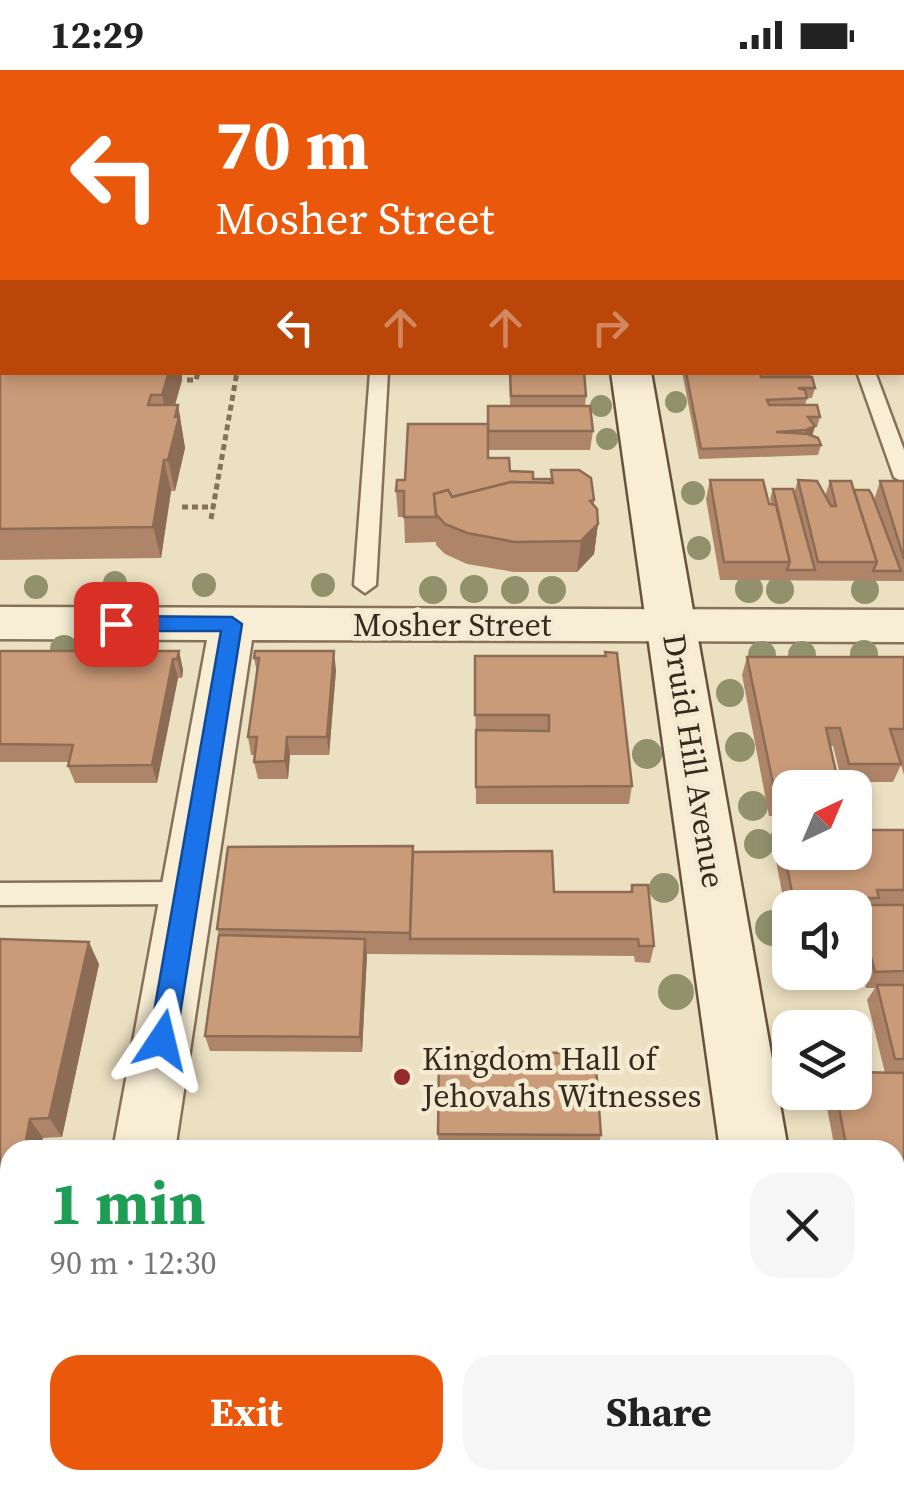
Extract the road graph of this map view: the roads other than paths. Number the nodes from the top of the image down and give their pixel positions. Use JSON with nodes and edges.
{"nodes":[{"id":1,"x":379,"y":375,"type":"edge"},
{"id":2,"x":632,"y":375,"type":"edge"},
{"id":3,"x":867,"y":375,"type":"edge"},
{"id":4,"x":904,"y":477,"type":"edge"},
{"id":5,"x":365,"y":586,"type":"dead end"},
{"id":6,"x":0,"y":623,"type":"edge"},
{"id":7,"x":232,"y":624,"type":"junction"},
{"id":8,"x":674,"y":626,"type":"junction"},
{"id":9,"x":904,"y":626,"type":"edge"},
{"id":10,"x":187,"y":893,"type":"junction"},
{"id":11,"x":0,"y":894,"type":"edge"},
{"id":12,"x":146,"y":1140,"type":"edge"},
{"id":13,"x":752,"y":1140,"type":"edge"}],
"edges":[{"from":1,"to":5,"type":"lane"},
{"from":2,"to":8,"type":"main road","name":"Druid Hill Avenue"},
{"from":3,"to":4,"type":"lane"},
{"from":6,"to":7,"type":"street","name":"Mosher Street"},
{"from":7,"to":8,"type":"street","name":"Mosher Street"},
{"from":7,"to":10,"type":"street"},
{"from":8,"to":9,"type":"street","name":"Mosher Street"},
{"from":8,"to":13,"type":"main road","name":"Druid Hill Avenue"},
{"from":10,"to":11,"type":"lane"},
{"from":10,"to":12,"type":"street"}]}
